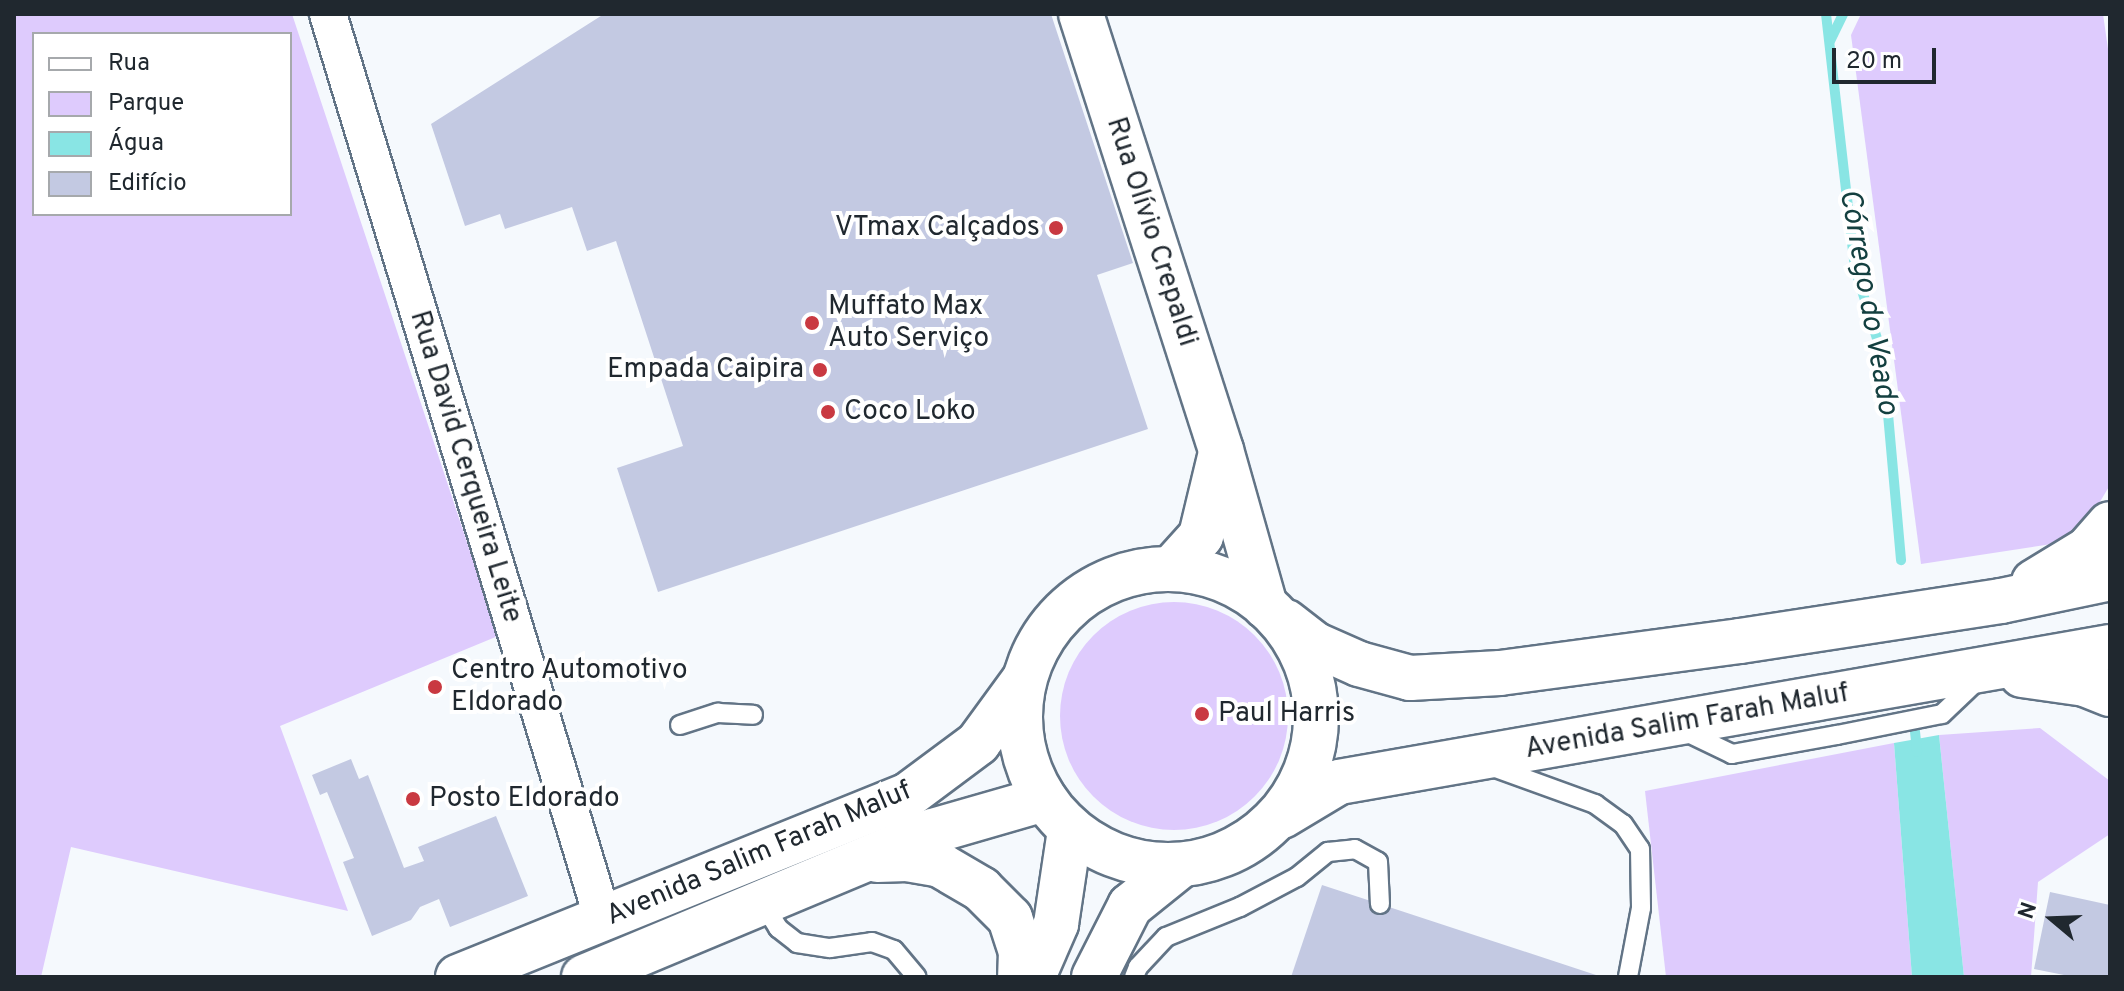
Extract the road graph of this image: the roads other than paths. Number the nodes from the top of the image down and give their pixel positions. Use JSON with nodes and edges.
{"nodes":[{"id":1,"x":328,"y":14,"type":"edge"},
{"id":2,"x":1081,"y":14,"type":"edge"},
{"id":3,"x":1221,"y":450,"type":"junction"},
{"id":4,"x":2110,"y":524,"type":"edge"},
{"id":5,"x":1172,"y":568,"type":"junction"},
{"id":6,"x":2110,"y":578,"type":"edge"},
{"id":7,"x":2001,"y":601,"type":"junction"},
{"id":8,"x":1270,"y":610,"type":"junction"},
{"id":9,"x":2110,"y":647,"type":"edge"},
{"id":10,"x":1988,"y":670,"type":"junction"},
{"id":11,"x":1024,"y":680,"type":"junction"},
{"id":12,"x":2110,"y":694,"type":"edge"},
{"id":13,"x":753,"y":715,"type":"dead end"},
{"id":14,"x":680,"y":725,"type":"dead end"},
{"id":15,"x":1471,"y":759,"type":"junction"},
{"id":16,"x":1057,"y":815,"type":"junction"},
{"id":17,"x":1274,"y":822,"type":"junction"},
{"id":18,"x":859,"y":862,"type":"junction"},
{"id":19,"x":1181,"y":865,"type":"junction"},
{"id":20,"x":762,"y":902,"type":"junction"},
{"id":21,"x":1380,"y":904,"type":"dead end"},
{"id":22,"x":603,"y":919,"type":"junction"},
{"id":23,"x":458,"y":977,"type":"edge"},
{"id":24,"x":584,"y":977,"type":"edge"},
{"id":25,"x":917,"y":977,"type":"edge"},
{"id":26,"x":1020,"y":977,"type":"edge"},
{"id":27,"x":1033,"y":977,"type":"edge"},
{"id":28,"x":1094,"y":977,"type":"edge"},
{"id":29,"x":1134,"y":977,"type":"edge"},
{"id":30,"x":1628,"y":977,"type":"edge"}],
"edges":[{"from":1,"to":22,"type":"street","name":"Rua David Cerqueira Leite"},
{"from":2,"to":3,"type":"main road","name":"Rua Olívio Crepaldi"},
{"from":3,"to":5,"type":"main road"},
{"from":3,"to":8,"type":"main road","name":"Rua Olívio Crepaldi"},
{"from":4,"to":7,"type":"main road"},
{"from":5,"to":8,"type":"main road"},
{"from":5,"to":11,"type":"main road"},
{"from":6,"to":7,"type":"main road"},
{"from":7,"to":8,"type":"main road"},
{"from":8,"to":17,"type":"main road"},
{"from":9,"to":10,"type":"main road","name":"Avenida Salim Farah Maluf"},
{"from":10,"to":12,"type":"main road"},
{"from":10,"to":15,"type":"main road","name":"Avenida Salim Farah Maluf"},
{"from":11,"to":16,"type":"main road"},
{"from":11,"to":22,"type":"main road","name":"Avenida Salim Farah Maluf"},
{"from":13,"to":14,"type":"lane"},
{"from":15,"to":17,"type":"main road","name":"Avenida Salim Farah Maluf"},
{"from":15,"to":30,"type":"lane"},
{"from":16,"to":18,"type":"main road","name":"Avenida Salim Farah Maluf"},
{"from":16,"to":19,"type":"main road"},
{"from":16,"to":27,"type":"main road"},
{"from":17,"to":19,"type":"main road","name":"Avenida Salim Farah Maluf"},
{"from":18,"to":20,"type":"main road","name":"Avenida Salim Farah Maluf"},
{"from":18,"to":26,"type":"main road"},
{"from":19,"to":28,"type":"main road"},
{"from":20,"to":24,"type":"main road","name":"Avenida Salim Farah Maluf"},
{"from":20,"to":25,"type":"lane"},
{"from":21,"to":29,"type":"lane"},
{"from":22,"to":23,"type":"main road","name":"Avenida Salim Farah Maluf"}]}
